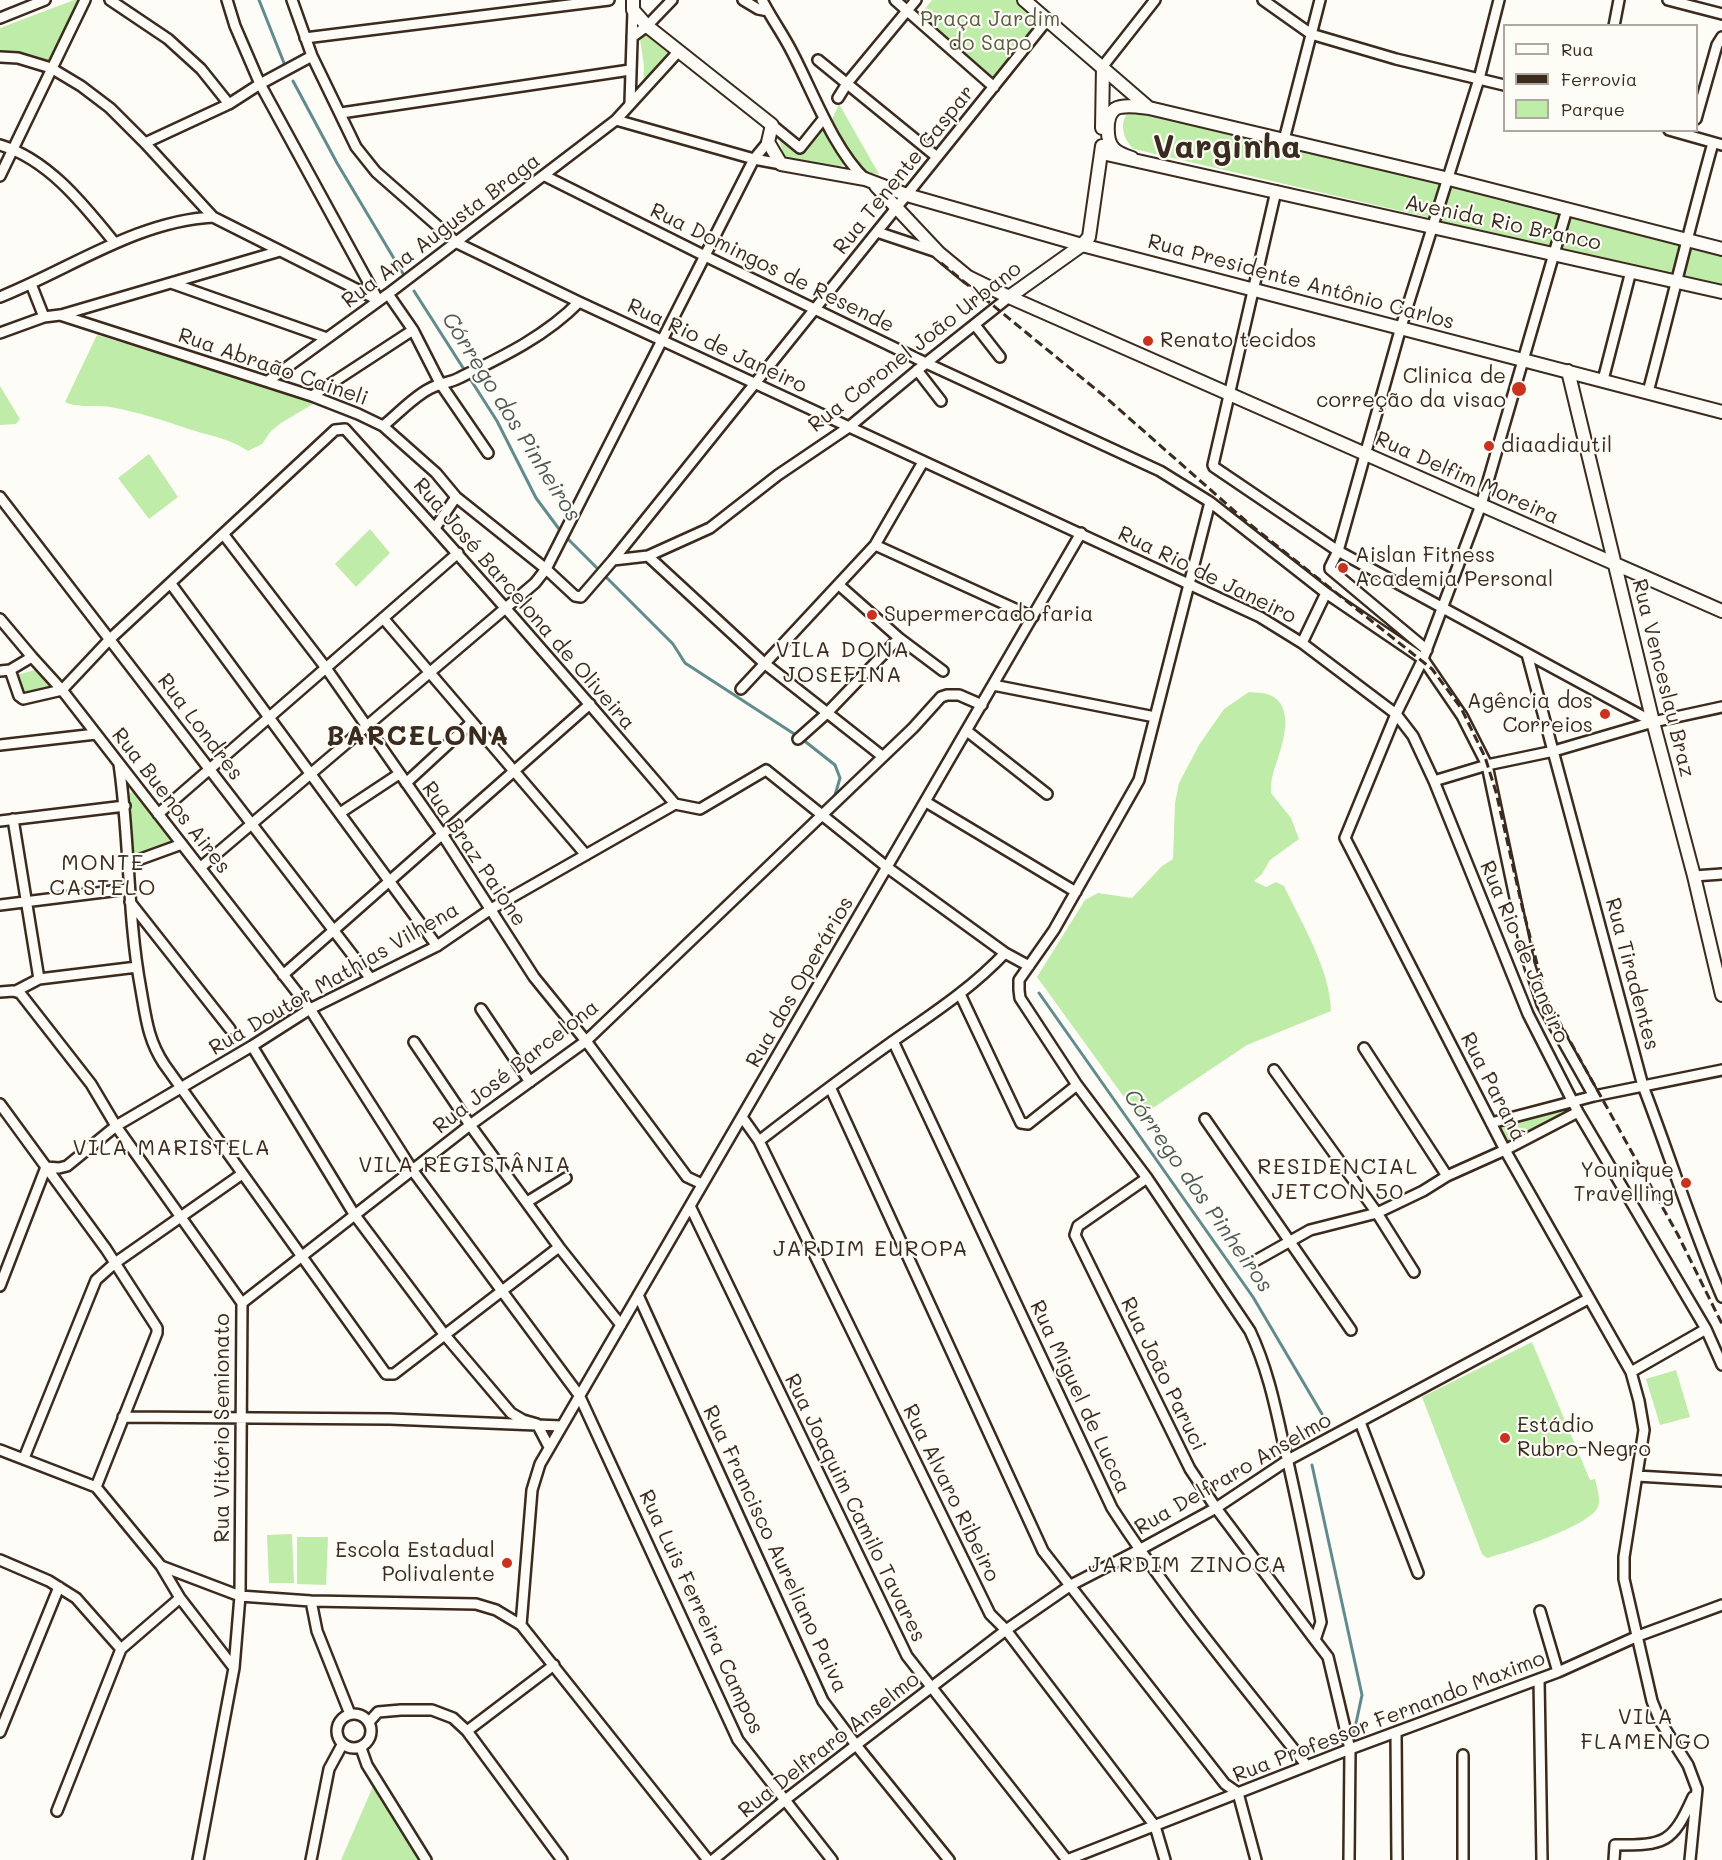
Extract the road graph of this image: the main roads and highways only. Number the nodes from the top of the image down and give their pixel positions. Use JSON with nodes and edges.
{"nodes":[{"id":1,"x":1024,"y":0,"type":"edge"},
{"id":2,"x":633,"y":5,"type":"edge"},
{"id":3,"x":1103,"y":66,"type":"junction"},
{"id":4,"x":1149,"y":108,"type":"junction"},
{"id":5,"x":1102,"y":153,"type":"junction"},
{"id":6,"x":1132,"y":158,"type":"junction"},
{"id":7,"x":869,"y":181,"type":"junction"},
{"id":8,"x":1082,"y":245,"type":"junction"},
{"id":9,"x":1722,"y":249,"type":"edge"},
{"id":10,"x":1722,"y":292,"type":"edge"},
{"id":11,"x":1009,"y":297,"type":"junction"},
{"id":12,"x":1568,"y":371,"type":"junction"},
{"id":13,"x":1722,"y":411,"type":"edge"},
{"id":14,"x":1615,"y":566,"type":"junction"},
{"id":15,"x":1722,"y":612,"type":"edge"},
{"id":16,"x":1722,"y":995,"type":"edge"}],
"edges":[{"from":1,"to":3,"type":"main road"},
{"from":2,"to":7,"type":"main road","name":"Rua Presidente Antônio Carlos"},
{"from":3,"to":4,"type":"main road"},
{"from":3,"to":5,"type":"main road"},
{"from":4,"to":6,"type":"main road","name":"Avenida Rio Branco"},
{"from":4,"to":9,"type":"main road","name":"Avenida Rio Branco"},
{"from":5,"to":6,"type":"main road","name":"Avenida Rio Branco"},
{"from":5,"to":8,"type":"main road"},
{"from":6,"to":10,"type":"main road","name":"Avenida Rio Branco"},
{"from":7,"to":8,"type":"main road","name":"Rua Presidente Antônio Carlos"},
{"from":7,"to":11,"type":"main road","name":"Rua Delfim Moreira"},
{"from":8,"to":11,"type":"main road","name":"Rua Coronel João Urbano"},
{"from":8,"to":12,"type":"main road","name":"Rua Presidente Antônio Carlos"},
{"from":11,"to":14,"type":"main road","name":"Rua Delfim Moreira"},
{"from":12,"to":13,"type":"main road","name":"Rua Presidente Antônio Carlos"},
{"from":12,"to":14,"type":"main road","name":"Rua Venceslau Braz"},
{"from":14,"to":15,"type":"main road","name":"Rua Delfim Moreira"},
{"from":14,"to":16,"type":"main road","name":"Rua Venceslau Braz"}]}
